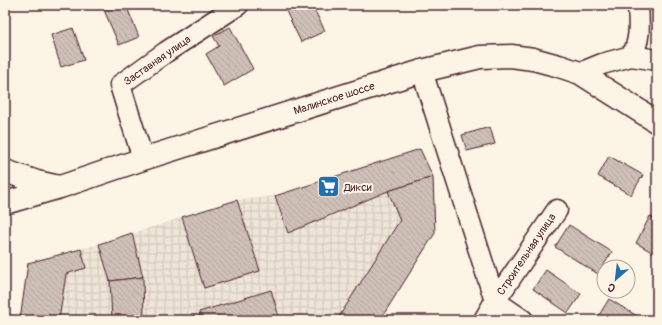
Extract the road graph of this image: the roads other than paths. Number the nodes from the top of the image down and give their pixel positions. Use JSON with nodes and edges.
{"nodes":[{"id":1,"x":238,"y":5,"type":"edge"},
{"id":2,"x":638,"y":5,"type":"edge"},
{"id":3,"x":631,"y":56,"type":"junction"},
{"id":4,"x":657,"y":60,"type":"edge"},
{"id":5,"x":422,"y":70,"type":"junction"},
{"id":6,"x":580,"y":73,"type":"junction"},
{"id":7,"x":657,"y":122,"type":"edge"},
{"id":8,"x":142,"y":159,"type":"junction"},
{"id":9,"x":5,"y":171,"type":"edge"},
{"id":10,"x":60,"y":187,"type":"junction"},
{"id":11,"x":7,"y":203,"type":"edge"},
{"id":12,"x":557,"y":210,"type":"dead end"},
{"id":13,"x":494,"y":301,"type":"junction"},
{"id":14,"x":484,"y":320,"type":"edge"},
{"id":15,"x":523,"y":320,"type":"edge"}],
"edges":[{"from":1,"to":8,"type":"street","name":"Заставная улица"},
{"from":2,"to":3,"type":"street"},
{"from":3,"to":4,"type":"street"},
{"from":3,"to":6,"type":"street"},
{"from":5,"to":6,"type":"main road","name":"Малинское шоссе"},
{"from":5,"to":8,"type":"main road","name":"Малинское шоссе"},
{"from":5,"to":13,"type":"street"},
{"from":6,"to":7,"type":"main road","name":"Малинское шоссе"},
{"from":8,"to":10,"type":"main road","name":"Малинское шоссе"},
{"from":9,"to":10,"type":"main road"},
{"from":10,"to":11,"type":"main road","name":"Малинское шоссе"},
{"from":12,"to":13,"type":"street","name":"Строительная улица"},
{"from":13,"to":14,"type":"street","name":"Строительная улица"},
{"from":13,"to":15,"type":"street"}]}
